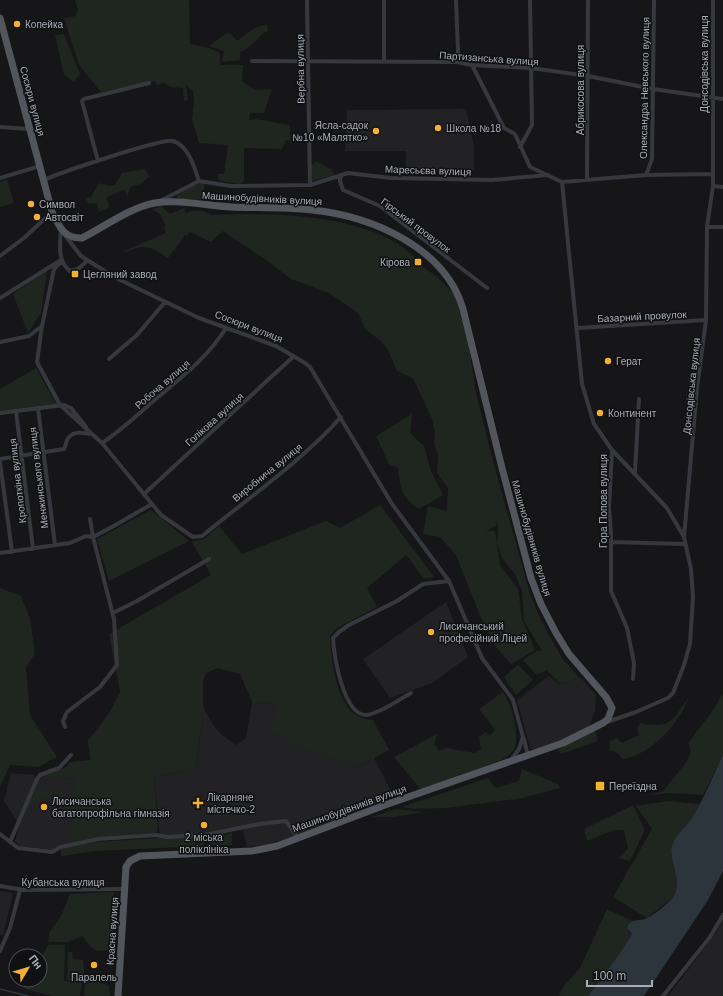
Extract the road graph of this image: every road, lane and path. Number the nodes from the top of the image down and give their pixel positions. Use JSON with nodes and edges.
{"nodes":[{"id":1,"x":307,"y":0,"type":"edge"},
{"id":2,"x":384,"y":0,"type":"edge"},
{"id":3,"x":456,"y":0,"type":"edge"},
{"id":4,"x":530,"y":0,"type":"edge"},
{"id":5,"x":588,"y":0,"type":"edge"},
{"id":6,"x":654,"y":0,"type":"edge"},
{"id":7,"x":713,"y":0,"type":"edge"},
{"id":8,"x":0,"y":18,"type":"edge"},
{"id":9,"x":252,"y":61,"type":"dead end"},
{"id":10,"x":308,"y":61,"type":"junction"},
{"id":11,"x":384,"y":61,"type":"junction"},
{"id":12,"x":456,"y":62,"type":"junction"},
{"id":13,"x":472,"y":66,"type":"junction"},
{"id":14,"x":531,"y":68,"type":"junction"},
{"id":15,"x":588,"y":76,"type":"junction"},
{"id":16,"x":149,"y":83,"type":"dead end"},
{"id":17,"x":653,"y":89,"type":"junction"},
{"id":18,"x":712,"y":98,"type":"junction"},
{"id":19,"x":723,"y":99,"type":"edge"},
{"id":20,"x":0,"y":127,"type":"edge"},
{"id":21,"x":30,"y":129,"type":"junction"},
{"id":22,"x":520,"y":147,"type":"junction"},
{"id":23,"x":98,"y":161,"type":"junction"},
{"id":24,"x":40,"y":166,"type":"junction"},
{"id":25,"x":713,"y":174,"type":"junction"},
{"id":26,"x":548,"y":175,"type":"junction"},
{"id":27,"x":646,"y":175,"type":"junction"},
{"id":28,"x":341,"y":176,"type":"junction"},
{"id":29,"x":0,"y":178,"type":"edge"},
{"id":30,"x":44,"y":180,"type":"junction"},
{"id":31,"x":587,"y":180,"type":"junction"},
{"id":32,"x":199,"y":181,"type":"junction"},
{"id":33,"x":562,"y":182,"type":"junction"},
{"id":34,"x":310,"y":185,"type":"junction"},
{"id":35,"x":713,"y":186,"type":"junction"},
{"id":36,"x":723,"y":187,"type":"edge"},
{"id":37,"x":155,"y":203,"type":"junction"},
{"id":38,"x":52,"y":212,"type":"junction"},
{"id":39,"x":707,"y":227,"type":"junction"},
{"id":40,"x":723,"y":227,"type":"edge"},
{"id":41,"x":61,"y":229,"type":"junction"},
{"id":42,"x":0,"y":256,"type":"edge"},
{"id":43,"x":62,"y":260,"type":"junction"},
{"id":44,"x":87,"y":261,"type":"junction"},
{"id":45,"x":487,"y":288,"type":"dead end"},
{"id":46,"x":0,"y":298,"type":"edge"},
{"id":47,"x":165,"y":302,"type":"junction"},
{"id":48,"x":706,"y":320,"type":"junction"},
{"id":49,"x":42,"y":326,"type":"junction"},
{"id":50,"x":226,"y":328,"type":"junction"},
{"id":51,"x":578,"y":328,"type":"junction"},
{"id":52,"x":0,"y":342,"type":"edge"},
{"id":53,"x":294,"y":356,"type":"junction"},
{"id":54,"x":109,"y":359,"type":"dead end"},
{"id":55,"x":639,"y":399,"type":"dead end"},
{"id":56,"x":60,"y":405,"type":"junction"},
{"id":57,"x":38,"y":408,"type":"junction"},
{"id":58,"x":16,"y":411,"type":"junction"},
{"id":59,"x":0,"y":413,"type":"edge"},
{"id":60,"x":341,"y":418,"type":"junction"},
{"id":61,"x":91,"y":434,"type":"junction"},
{"id":62,"x":102,"y":444,"type":"junction"},
{"id":63,"x":612,"y":450,"type":"junction"},
{"id":64,"x":43,"y":453,"type":"junction"},
{"id":65,"x":22,"y":456,"type":"junction"},
{"id":66,"x":0,"y":459,"type":"edge"},
{"id":67,"x":0,"y":462,"type":"edge"},
{"id":68,"x":635,"y":472,"type":"junction"},
{"id":69,"x":144,"y":494,"type":"junction"},
{"id":70,"x":152,"y":504,"type":"junction"},
{"id":71,"x":90,"y":519,"type":"dead end"},
{"id":72,"x":93,"y":537,"type":"junction"},
{"id":73,"x":684,"y":537,"type":"junction"},
{"id":74,"x":611,"y":542,"type":"junction"},
{"id":75,"x":685,"y":544,"type":"junction"},
{"id":76,"x":54,"y":545,"type":"junction"},
{"id":77,"x":33,"y":549,"type":"junction"},
{"id":78,"x":12,"y":552,"type":"junction"},
{"id":79,"x":0,"y":554,"type":"edge"},
{"id":80,"x":210,"y":559,"type":"dead end"},
{"id":81,"x":449,"y":581,"type":"junction"},
{"id":82,"x":113,"y":613,"type":"junction"},
{"id":83,"x":633,"y":679,"type":"dead end"},
{"id":84,"x":411,"y":694,"type":"dead end"},
{"id":85,"x":603,"y":723,"type":"junction"},
{"id":86,"x":65,"y":727,"type":"dead end"},
{"id":87,"x":523,"y":737,"type":"junction"},
{"id":88,"x":71,"y":755,"type":"dead end"},
{"id":89,"x":528,"y":756,"type":"junction"},
{"id":90,"x":508,"y":763,"type":"junction"},
{"id":91,"x":0,"y":834,"type":"edge"},
{"id":92,"x":298,"y":838,"type":"junction"},
{"id":93,"x":10,"y":842,"type":"junction"},
{"id":94,"x":126,"y":867,"type":"joint"},
{"id":95,"x":0,"y":886,"type":"edge"},
{"id":96,"x":125,"y":889,"type":"junction"},
{"id":97,"x":20,"y":890,"type":"junction"},
{"id":98,"x":723,"y":915,"type":"edge"},
{"id":99,"x":0,"y":951,"type":"edge"},
{"id":100,"x":118,"y":996,"type":"edge"},
{"id":101,"x":663,"y":996,"type":"edge"}],
"edges":[{"from":1,"to":10,"type":"street","name":"Вербна вулиця"},
{"from":2,"to":11,"type":"street"},
{"from":3,"to":12,"type":"street"},
{"from":4,"to":14,"type":"street"},
{"from":5,"to":15,"type":"street","name":"Абрикосова вулиця"},
{"from":6,"to":17,"type":"street","name":"Олександра Невського вулиця"},
{"from":7,"to":18,"type":"street","name":"Донсодівська вулиця"},
{"from":8,"to":21,"type":"main road","name":"Сосюри вулиця"},
{"from":9,"to":10,"type":"street","name":"Партизанська вулиця"},
{"from":10,"to":11,"type":"street","name":"Партизанська вулиця"},
{"from":10,"to":34,"type":"street","name":"Вербна вулиця"},
{"from":11,"to":12,"type":"street","name":"Партизанська вулиця"},
{"from":12,"to":13,"type":"street","name":"Партизанська вулиця"},
{"from":13,"to":14,"type":"street","name":"Партизанська вулиця"},
{"from":13,"to":22,"type":"street"},
{"from":14,"to":15,"type":"street","name":"Партизанська вулиця"},
{"from":14,"to":22,"type":"street"},
{"from":15,"to":17,"type":"street","name":"Партизанська вулиця"},
{"from":15,"to":31,"type":"street","name":"Абрикосова вулиця"},
{"from":16,"to":23,"type":"street"},
{"from":17,"to":18,"type":"street","name":"Партизанська вулиця"},
{"from":17,"to":27,"type":"street","name":"Олександра Невського вулиця"},
{"from":18,"to":19,"type":"street","name":"Партизанська вулиця"},
{"from":18,"to":25,"type":"street","name":"Донсодівська вулиця"},
{"from":20,"to":21,"type":"street"},
{"from":21,"to":24,"type":"main road","name":"Сосюри вулиця"},
{"from":22,"to":26,"type":"street"},
{"from":23,"to":30,"type":"street"},
{"from":23,"to":32,"type":"street"},
{"from":24,"to":29,"type":"street"},
{"from":24,"to":30,"type":"main road","name":"Сосюри вулиця"},
{"from":25,"to":27,"type":"street"},
{"from":25,"to":35,"type":"street","name":"Донсодівська вулиця"},
{"from":26,"to":28,"type":"street","name":"Маресьєва вулиця"},
{"from":26,"to":33,"type":"street"},
{"from":27,"to":31,"type":"street"},
{"from":28,"to":34,"type":"street","name":"Маресьєва вулиця"},
{"from":28,"to":45,"type":"street","name":"Гірський провулок"},
{"from":30,"to":38,"type":"main road","name":"Сосюри вулиця"},
{"from":31,"to":33,"type":"street"},
{"from":32,"to":34,"type":"street","name":"Маресьєва вулиця"},
{"from":32,"to":37,"type":"street"},
{"from":33,"to":51,"type":"street","name":"Гора Попова вулиця"},
{"from":35,"to":36,"type":"street"},
{"from":35,"to":39,"type":"street","name":"Донсодівська вулиця"},
{"from":37,"to":41,"type":"main road","name":"Машинобудівників вулиця"},
{"from":37,"to":85,"type":"main road","name":"Машинобудівників вулиця"},
{"from":38,"to":41,"type":"main road","name":"Сосюри вулиця"},
{"from":38,"to":42,"type":"street"},
{"from":39,"to":40,"type":"street"},
{"from":39,"to":48,"type":"street","name":"Донсодівська вулиця"},
{"from":41,"to":43,"type":"street"},
{"from":41,"to":44,"type":"street","name":"Сосюри вулиця"},
{"from":43,"to":44,"type":"street"},
{"from":43,"to":46,"type":"street"},
{"from":43,"to":49,"type":"street"},
{"from":44,"to":47,"type":"street","name":"Сосюри вулиця"},
{"from":47,"to":50,"type":"street","name":"Сосюри вулиця"},
{"from":47,"to":54,"type":"street"},
{"from":48,"to":51,"type":"street","name":"Базарний провулок"},
{"from":48,"to":73,"type":"street","name":"Донсодівська вулиця"},
{"from":49,"to":52,"type":"street"},
{"from":49,"to":56,"type":"street"},
{"from":50,"to":53,"type":"street","name":"Сосюри вулиця"},
{"from":50,"to":62,"type":"street","name":"Робоча вулиця"},
{"from":51,"to":63,"type":"street","name":"Гора Попова вулиця"},
{"from":53,"to":60,"type":"street","name":"Сосюри вулиця"},
{"from":53,"to":69,"type":"street","name":"Голікова вулиця"},
{"from":55,"to":68,"type":"street"},
{"from":56,"to":57,"type":"street"},
{"from":56,"to":61,"type":"street"},
{"from":57,"to":58,"type":"street"},
{"from":57,"to":64,"type":"street","name":"Менжинського вулиця"},
{"from":58,"to":59,"type":"street"},
{"from":58,"to":65,"type":"street","name":"Кропоткіна вулиця"},
{"from":60,"to":70,"type":"street","name":"Виробнича вулиця"},
{"from":60,"to":81,"type":"street","name":"Сосюри вулиця"},
{"from":61,"to":62,"type":"street"},
{"from":61,"to":64,"type":"street"},
{"from":62,"to":69,"type":"street"},
{"from":63,"to":68,"type":"street"},
{"from":63,"to":74,"type":"street","name":"Гора Попова вулиця"},
{"from":64,"to":65,"type":"street"},
{"from":64,"to":76,"type":"street","name":"Менжинського вулиця"},
{"from":65,"to":66,"type":"street"},
{"from":65,"to":77,"type":"street","name":"Кропоткіна вулиця"},
{"from":67,"to":78,"type":"street"},
{"from":68,"to":73,"type":"street"},
{"from":69,"to":70,"type":"street"},
{"from":70,"to":72,"type":"street"},
{"from":71,"to":72,"type":"street"},
{"from":72,"to":76,"type":"street"},
{"from":72,"to":82,"type":"street"},
{"from":73,"to":75,"type":"street","name":"Донсодівська вулиця"},
{"from":74,"to":75,"type":"street"},
{"from":74,"to":83,"type":"street","name":"Гора Попова вулиця"},
{"from":75,"to":85,"type":"street","name":"Донсодівська вулиця"},
{"from":76,"to":77,"type":"street"},
{"from":77,"to":78,"type":"street"},
{"from":78,"to":79,"type":"street"},
{"from":80,"to":82,"type":"street"},
{"from":81,"to":84,"type":"street"},
{"from":81,"to":87,"type":"street","name":"Сосюри вулиця"},
{"from":82,"to":86,"type":"street"},
{"from":85,"to":89,"type":"main road","name":"Машинобудівників вулиця"},
{"from":87,"to":89,"type":"street","name":"Сосюри вулиця"},
{"from":87,"to":90,"type":"street"},
{"from":88,"to":93,"type":"street"},
{"from":89,"to":90,"type":"main road","name":"Машинобудівників вулиця"},
{"from":90,"to":92,"type":"main road","name":"Машинобудівників вулиця"},
{"from":91,"to":93,"type":"street"},
{"from":92,"to":93,"type":"street"},
{"from":92,"to":94,"type":"main road","name":"Машинобудівників вулиця"},
{"from":94,"to":96,"type":"main road","name":"Красна вулиця"},
{"from":95,"to":97,"type":"street","name":"Кубанська вулиця"},
{"from":96,"to":97,"type":"street","name":"Кубанська вулиця"},
{"from":96,"to":100,"type":"main road","name":"Красна вулиця"},
{"from":97,"to":99,"type":"street"},
{"from":98,"to":101,"type":"street"}]}
